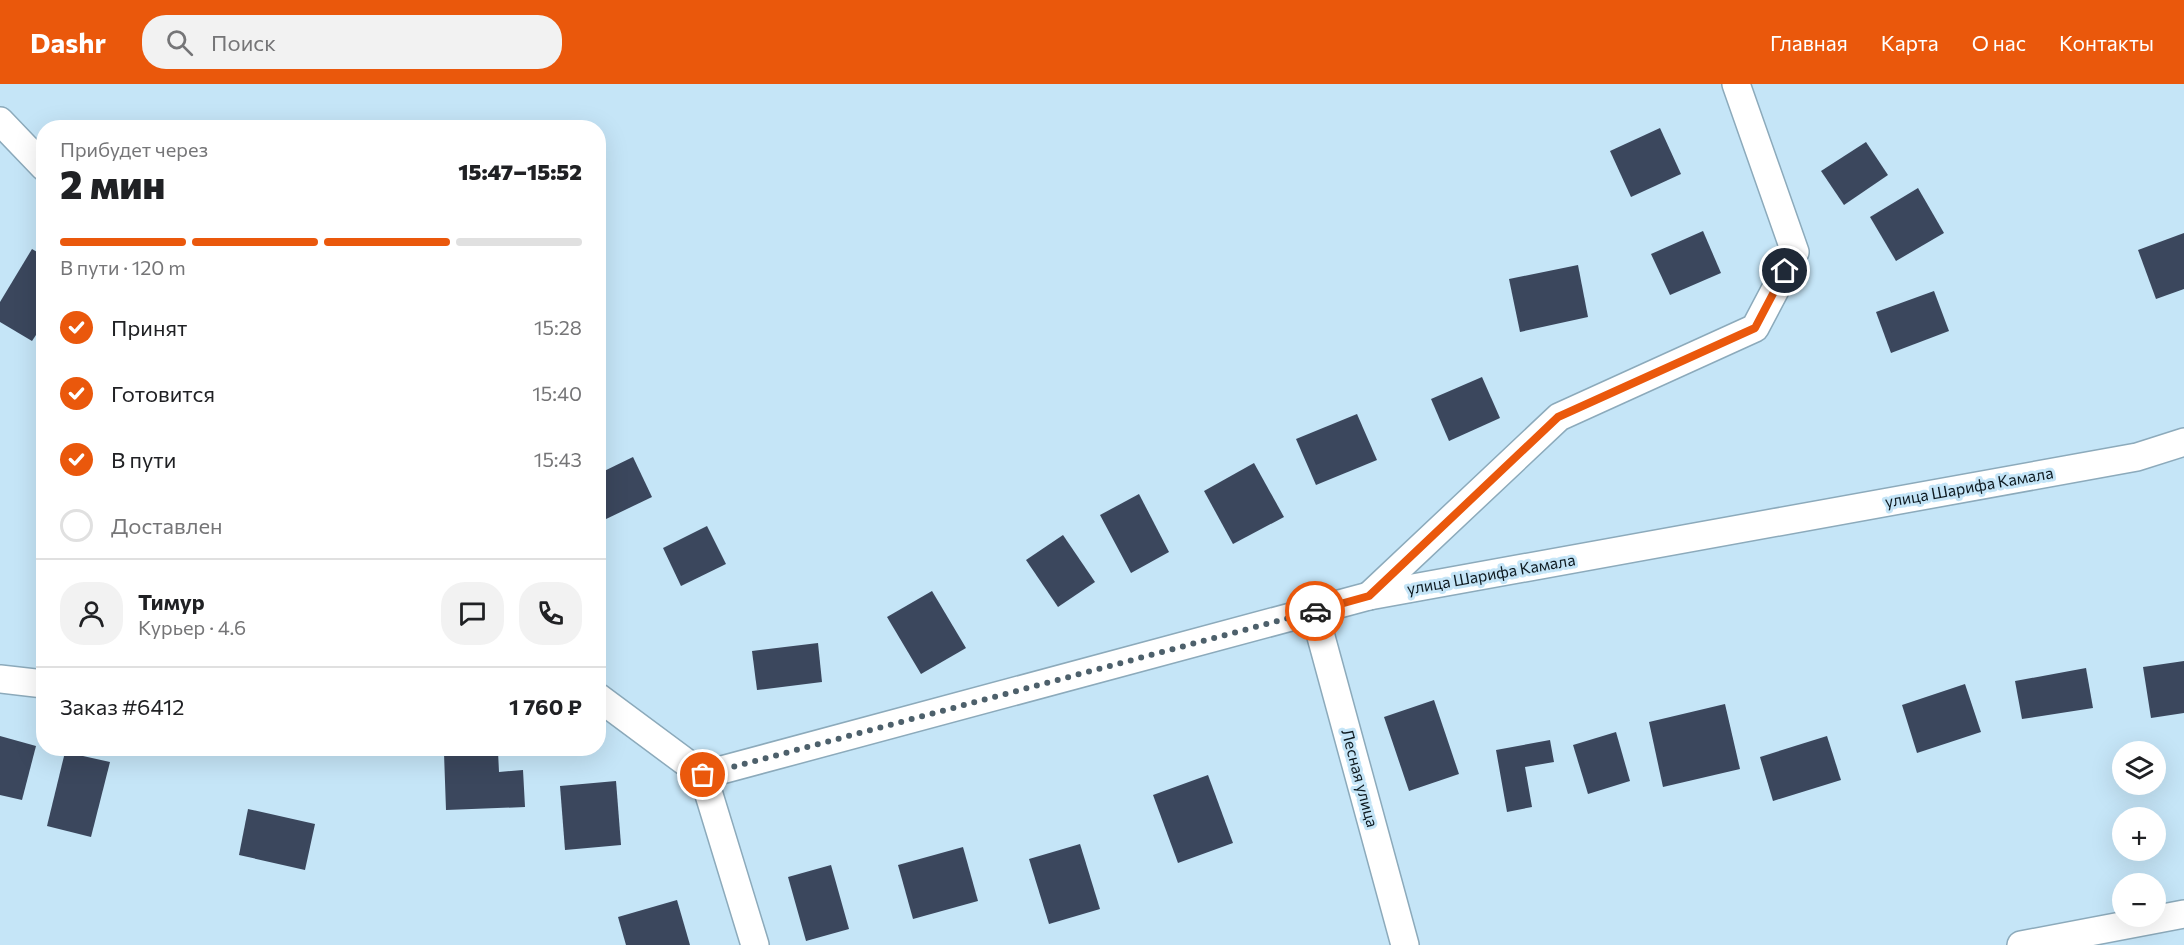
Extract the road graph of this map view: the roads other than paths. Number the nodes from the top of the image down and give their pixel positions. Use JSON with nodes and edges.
{"nodes":[{"id":1,"x":1736,"y":84,"type":"edge"},
{"id":2,"x":0,"y":121,"type":"edge"},
{"id":3,"x":36,"y":159,"type":"edge"},
{"id":4,"x":2184,"y":442,"type":"edge"},
{"id":5,"x":1369,"y":596,"type":"junction"},
{"id":6,"x":1314,"y":611,"type":"junction"},
{"id":7,"x":0,"y":679,"type":"edge"},
{"id":8,"x":36,"y":683,"type":"edge"},
{"id":9,"x":606,"y":704,"type":"edge"},
{"id":10,"x":703,"y":775,"type":"junction"},
{"id":11,"x":2184,"y":914,"type":"edge"},
{"id":12,"x":755,"y":945,"type":"edge"},
{"id":13,"x":1406,"y":945,"type":"edge"},
{"id":14,"x":2021,"y":945,"type":"edge"}],
"edges":[{"from":1,"to":5,"type":"street"},
{"from":2,"to":3,"type":"street"},
{"from":4,"to":5,"type":"street","name":"улица Шарифа Камала"},
{"from":5,"to":6,"type":"street","name":"улица Шарифа Камала"},
{"from":6,"to":10,"type":"street","name":"улица Шарифа Камала"},
{"from":6,"to":13,"type":"street","name":"Лесная улица"},
{"from":7,"to":8,"type":"street"},
{"from":9,"to":10,"type":"street"},
{"from":10,"to":12,"type":"street"},
{"from":11,"to":14,"type":"street"}]}
